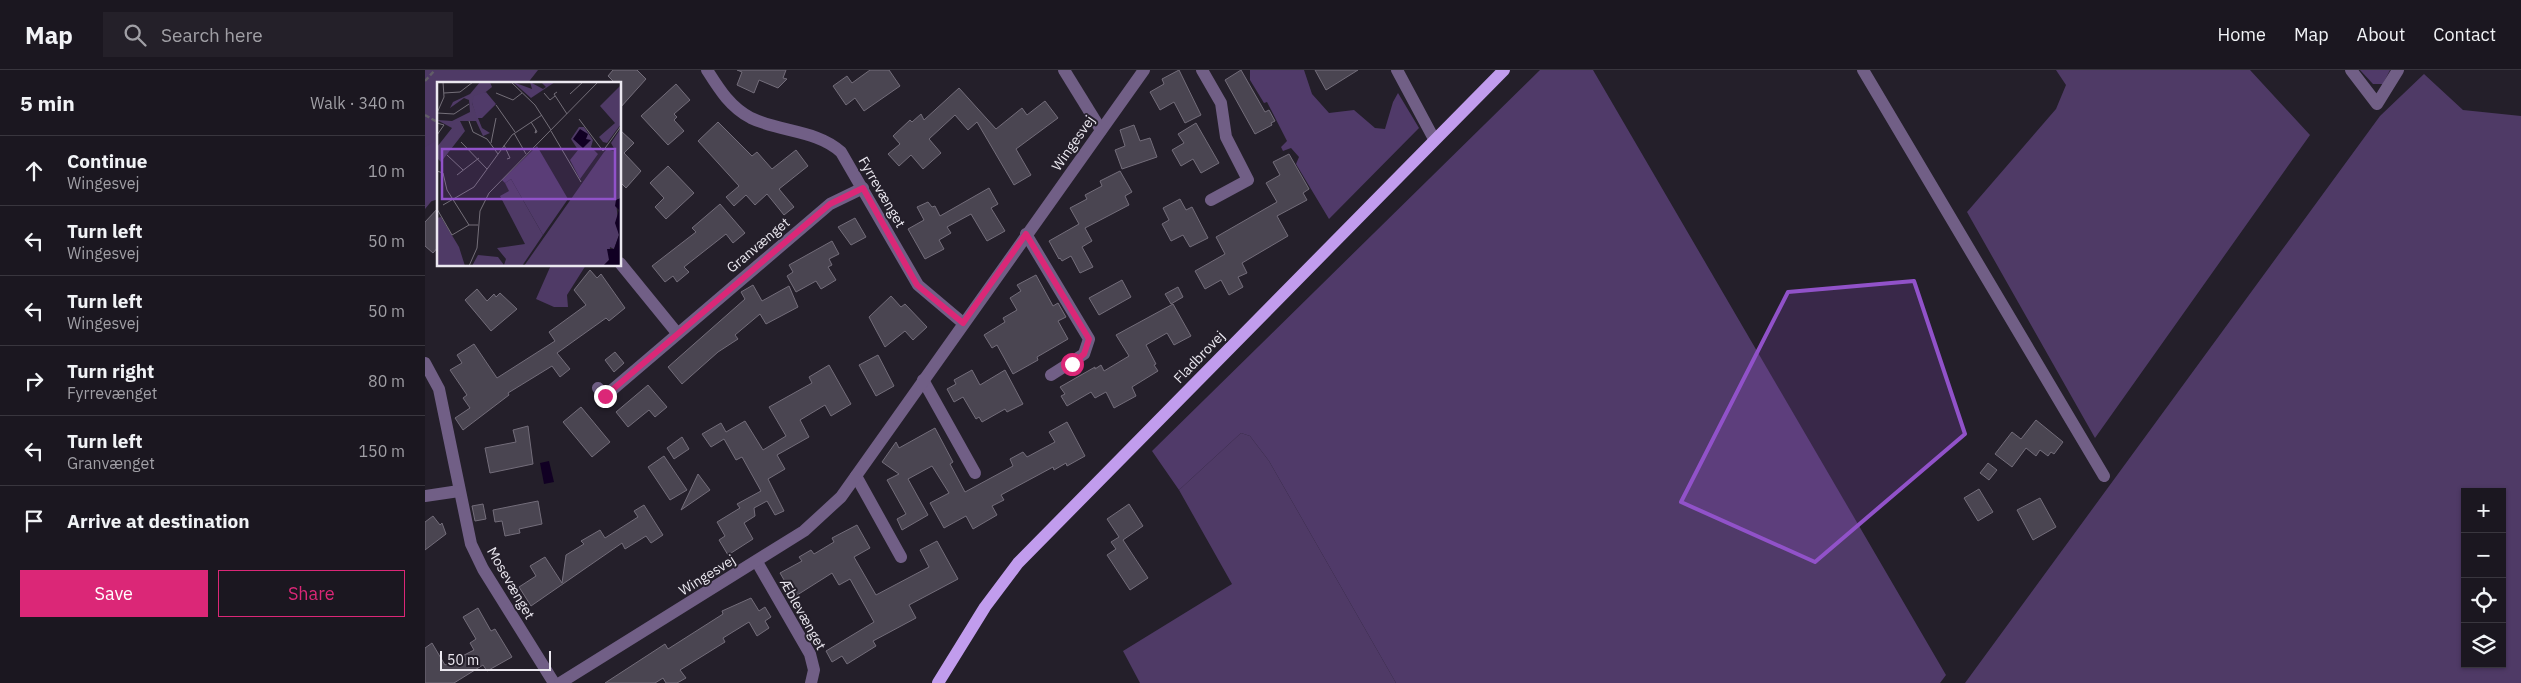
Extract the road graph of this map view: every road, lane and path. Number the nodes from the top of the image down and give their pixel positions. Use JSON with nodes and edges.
{"nodes":[{"id":1,"x":435,"y":70,"type":"edge"},
{"id":2,"x":707,"y":70,"type":"edge"},
{"id":3,"x":1064,"y":70,"type":"edge"},
{"id":4,"x":1144,"y":70,"type":"edge"},
{"id":5,"x":1202,"y":70,"type":"edge"},
{"id":6,"x":1397,"y":70,"type":"edge"},
{"id":7,"x":1504,"y":70,"type":"edge"},
{"id":8,"x":1863,"y":70,"type":"edge"},
{"id":9,"x":2351,"y":70,"type":"edge"},
{"id":10,"x":2399,"y":70,"type":"edge"},
{"id":11,"x":425,"y":81,"type":"edge"},
{"id":12,"x":425,"y":116,"type":"edge"},
{"id":13,"x":437,"y":122,"type":"edge"},
{"id":14,"x":1101,"y":130,"type":"junction"},
{"id":15,"x":1434,"y":139,"type":"junction"},
{"id":16,"x":863,"y":188,"type":"junction"},
{"id":17,"x":1211,"y":200,"type":"dead end"},
{"id":18,"x":1026,"y":234,"type":"junction"},
{"id":19,"x":621,"y":264,"type":"edge"},
{"id":20,"x":963,"y":323,"type":"junction"},
{"id":21,"x":677,"y":333,"type":"junction"},
{"id":22,"x":425,"y":363,"type":"edge"},
{"id":23,"x":1051,"y":375,"type":"dead end"},
{"id":24,"x":923,"y":380,"type":"junction"},
{"id":25,"x":598,"y":388,"type":"dead end"},
{"id":26,"x":975,"y":473,"type":"dead end"},
{"id":27,"x":856,"y":476,"type":"junction"},
{"id":28,"x":2104,"y":476,"type":"dead end"},
{"id":29,"x":459,"y":491,"type":"junction"},
{"id":30,"x":425,"y":496,"type":"edge"},
{"id":31,"x":901,"y":557,"type":"dead end"},
{"id":32,"x":757,"y":562,"type":"junction"},
{"id":33,"x":554,"y":683,"type":"edge"},
{"id":34,"x":560,"y":683,"type":"edge"},
{"id":35,"x":811,"y":683,"type":"edge"},
{"id":36,"x":939,"y":683,"type":"edge"}],
"edges":[{"from":1,"to":11,"type":"path"},
{"from":2,"to":16,"type":"street","name":"Fyrrevænget"},
{"from":3,"to":14,"type":"street"},
{"from":4,"to":14,"type":"street","name":"Wingesvej"},
{"from":5,"to":17,"type":"street"},
{"from":6,"to":15,"type":"street"},
{"from":7,"to":15,"type":"main road","name":"Fladbrovej"},
{"from":8,"to":28,"type":"street"},
{"from":9,"to":10,"type":"street"},
{"from":12,"to":13,"type":"path"},
{"from":14,"to":18,"type":"street","name":"Wingesvej"},
{"from":15,"to":36,"type":"main road","name":"Fladbrovej"},
{"from":16,"to":20,"type":"street","name":"Fyrrevænget"},
{"from":16,"to":21,"type":"street","name":"Granvænget"},
{"from":18,"to":20,"type":"street","name":"Wingesvej"},
{"from":18,"to":23,"type":"street"},
{"from":19,"to":21,"type":"street"},
{"from":20,"to":24,"type":"street","name":"Wingesvej"},
{"from":21,"to":25,"type":"street","name":"Granvænget"},
{"from":22,"to":29,"type":"street","name":"Mosevænget"},
{"from":24,"to":26,"type":"street"},
{"from":24,"to":27,"type":"street","name":"Wingesvej"},
{"from":27,"to":31,"type":"street"},
{"from":27,"to":32,"type":"street","name":"Wingesvej"},
{"from":29,"to":30,"type":"street"},
{"from":29,"to":33,"type":"street","name":"Mosevænget"},
{"from":32,"to":34,"type":"street","name":"Wingesvej"},
{"from":32,"to":35,"type":"street","name":"Æblevænget"}]}
